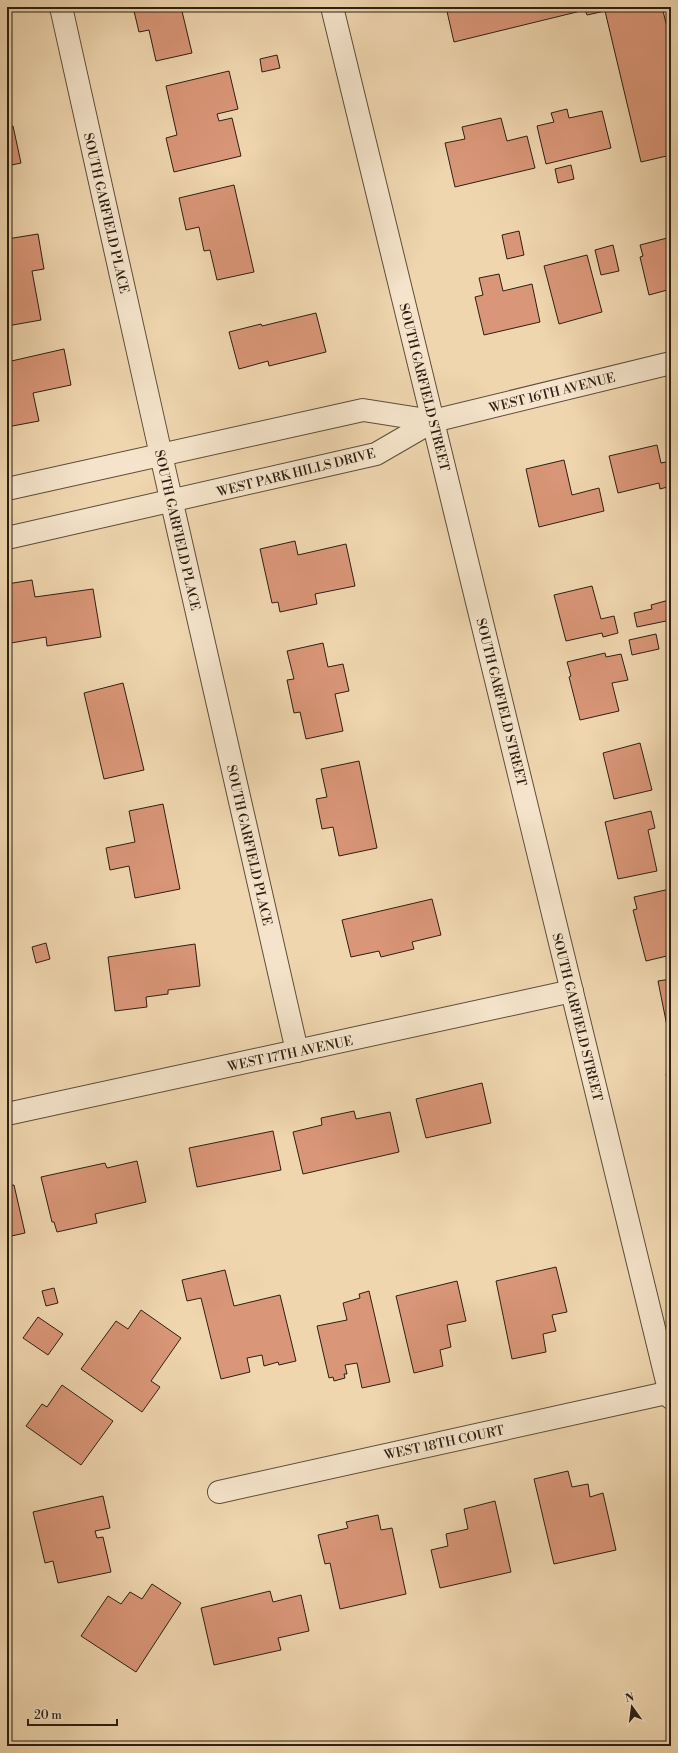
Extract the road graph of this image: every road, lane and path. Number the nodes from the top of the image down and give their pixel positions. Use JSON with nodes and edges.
{"nodes":[{"id":1,"x":61,"y":7,"type":"edge"},
{"id":2,"x":332,"y":7,"type":"edge"},
{"id":3,"x":671,"y":362,"type":"edge"},
{"id":4,"x":433,"y":420,"type":"junction"},
{"id":5,"x":161,"y":455,"type":"junction"},
{"id":6,"x":7,"y":489,"type":"edge"},
{"id":7,"x":171,"y":502,"type":"junction"},
{"id":8,"x":7,"y":538,"type":"edge"},
{"id":9,"x":572,"y":990,"type":"junction"},
{"id":10,"x":297,"y":1052,"type":"junction"},
{"id":11,"x":7,"y":1114,"type":"edge"},
{"id":12,"x":671,"y":1394,"type":"edge"},
{"id":13,"x":218,"y":1492,"type":"dead end"}],
"edges":[{"from":1,"to":5,"type":"street","name":"SOUTH GARFIELD PLACE"},
{"from":2,"to":4,"type":"street","name":"SOUTH GARFIELD STREET"},
{"from":3,"to":4,"type":"street","name":"WEST 16TH AVENUE"},
{"from":4,"to":5,"type":"street"},
{"from":4,"to":7,"type":"street","name":"WEST PARK HILLS DRIVE"},
{"from":4,"to":9,"type":"street","name":"SOUTH GARFIELD STREET"},
{"from":5,"to":6,"type":"street"},
{"from":5,"to":7,"type":"street","name":"SOUTH GARFIELD PLACE"},
{"from":7,"to":8,"type":"street","name":"WEST PARK HILLS DRIVE"},
{"from":7,"to":10,"type":"street","name":"SOUTH GARFIELD PLACE"},
{"from":9,"to":10,"type":"street","name":"WEST 17TH AVENUE"},
{"from":9,"to":12,"type":"street","name":"SOUTH GARFIELD STREET"},
{"from":10,"to":11,"type":"street","name":"WEST 17TH AVENUE"},
{"from":12,"to":13,"type":"street","name":"WEST 18TH COURT"}]}
